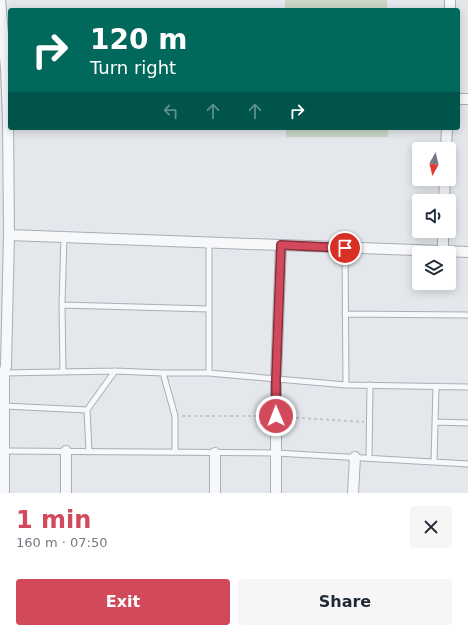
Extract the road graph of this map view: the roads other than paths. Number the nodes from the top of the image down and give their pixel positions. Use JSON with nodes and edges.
{"nodes":[{"id":1,"x":0,"y":0,"type":"edge"},
{"id":2,"x":447,"y":130,"type":"edge"},
{"id":3,"x":446,"y":142,"type":"edge"},
{"id":4,"x":9,"y":235,"type":"junction"},
{"id":5,"x":64,"y":237,"type":"junction"},
{"id":6,"x":209,"y":242,"type":"junction"},
{"id":7,"x":281,"y":245,"type":"junction"},
{"id":8,"x":345,"y":248,"type":"junction"},
{"id":9,"x":412,"y":251,"type":"edge"},
{"id":10,"x":456,"y":252,"type":"edge"},
{"id":11,"x":468,"y":252,"type":"edge"},
{"id":12,"x":62,"y":305,"type":"junction"},
{"id":13,"x":209,"y":310,"type":"junction"},
{"id":14,"x":345,"y":314,"type":"junction"},
{"id":15,"x":468,"y":316,"type":"edge"},
{"id":16,"x":115,"y":371,"type":"junction"},
{"id":17,"x":63,"y":372,"type":"junction"},
{"id":18,"x":4,"y":373,"type":"junction"},
{"id":19,"x":163,"y":373,"type":"junction"},
{"id":20,"x":208,"y":373,"type":"junction"},
{"id":21,"x":276,"y":379,"type":"junction"},
{"id":22,"x":346,"y":385,"type":"junction"},
{"id":23,"x":370,"y":385,"type":"junction"},
{"id":24,"x":436,"y":386,"type":"junction"},
{"id":25,"x":468,"y":387,"type":"edge"},
{"id":26,"x":4,"y":406,"type":"junction"},
{"id":27,"x":87,"y":410,"type":"junction"},
{"id":28,"x":435,"y":422,"type":"junction"},
{"id":29,"x":468,"y":424,"type":"edge"},
{"id":30,"x":4,"y":451,"type":"junction"},
{"id":31,"x":66,"y":452,"type":"junction"},
{"id":32,"x":89,"y":452,"type":"junction"},
{"id":33,"x":175,"y":452,"type":"junction"},
{"id":34,"x":215,"y":453,"type":"junction"},
{"id":35,"x":276,"y":453,"type":"junction"},
{"id":36,"x":355,"y":457,"type":"junction"},
{"id":37,"x":369,"y":458,"type":"junction"},
{"id":38,"x":434,"y":462,"type":"junction"},
{"id":39,"x":468,"y":464,"type":"edge"},
{"id":40,"x":4,"y":493,"type":"edge"},
{"id":41,"x":66,"y":493,"type":"edge"},
{"id":42,"x":215,"y":493,"type":"edge"},
{"id":43,"x":276,"y":493,"type":"edge"},
{"id":44,"x":353,"y":493,"type":"edge"}],
"edges":[{"from":1,"to":4,"type":"street"},
{"from":2,"to":3,"type":"street"},
{"from":4,"to":5,"type":"street"},
{"from":4,"to":18,"type":"street"},
{"from":5,"to":6,"type":"street"},
{"from":5,"to":12,"type":"lane"},
{"from":6,"to":7,"type":"street"},
{"from":6,"to":13,"type":"lane"},
{"from":7,"to":8,"type":"street"},
{"from":7,"to":21,"type":"street"},
{"from":8,"to":9,"type":"street"},
{"from":8,"to":14,"type":"lane"},
{"from":10,"to":11,"type":"street"},
{"from":12,"to":13,"type":"lane"},
{"from":12,"to":17,"type":"lane"},
{"from":13,"to":20,"type":"lane"},
{"from":14,"to":15,"type":"lane"},
{"from":14,"to":22,"type":"lane"},
{"from":16,"to":17,"type":"lane"},
{"from":16,"to":19,"type":"lane"},
{"from":16,"to":27,"type":"lane"},
{"from":17,"to":18,"type":"lane"},
{"from":18,"to":26,"type":"street"},
{"from":19,"to":20,"type":"lane"},
{"from":19,"to":33,"type":"lane"},
{"from":20,"to":21,"type":"lane"},
{"from":21,"to":22,"type":"lane"},
{"from":21,"to":35,"type":"street"},
{"from":22,"to":23,"type":"lane"},
{"from":23,"to":24,"type":"lane"},
{"from":23,"to":37,"type":"lane"},
{"from":24,"to":25,"type":"lane"},
{"from":24,"to":28,"type":"lane"},
{"from":26,"to":27,"type":"lane"},
{"from":26,"to":30,"type":"street"},
{"from":27,"to":32,"type":"lane"},
{"from":28,"to":29,"type":"lane"},
{"from":28,"to":38,"type":"lane"},
{"from":30,"to":31,"type":"lane"},
{"from":30,"to":40,"type":"street"},
{"from":31,"to":32,"type":"lane"},
{"from":31,"to":41,"type":"street"},
{"from":32,"to":33,"type":"lane"},
{"from":33,"to":34,"type":"lane"},
{"from":34,"to":35,"type":"lane"},
{"from":34,"to":42,"type":"street"},
{"from":35,"to":36,"type":"lane"},
{"from":35,"to":43,"type":"street"},
{"from":36,"to":37,"type":"lane"},
{"from":36,"to":44,"type":"street"},
{"from":37,"to":38,"type":"lane"},
{"from":38,"to":39,"type":"lane"}]}
